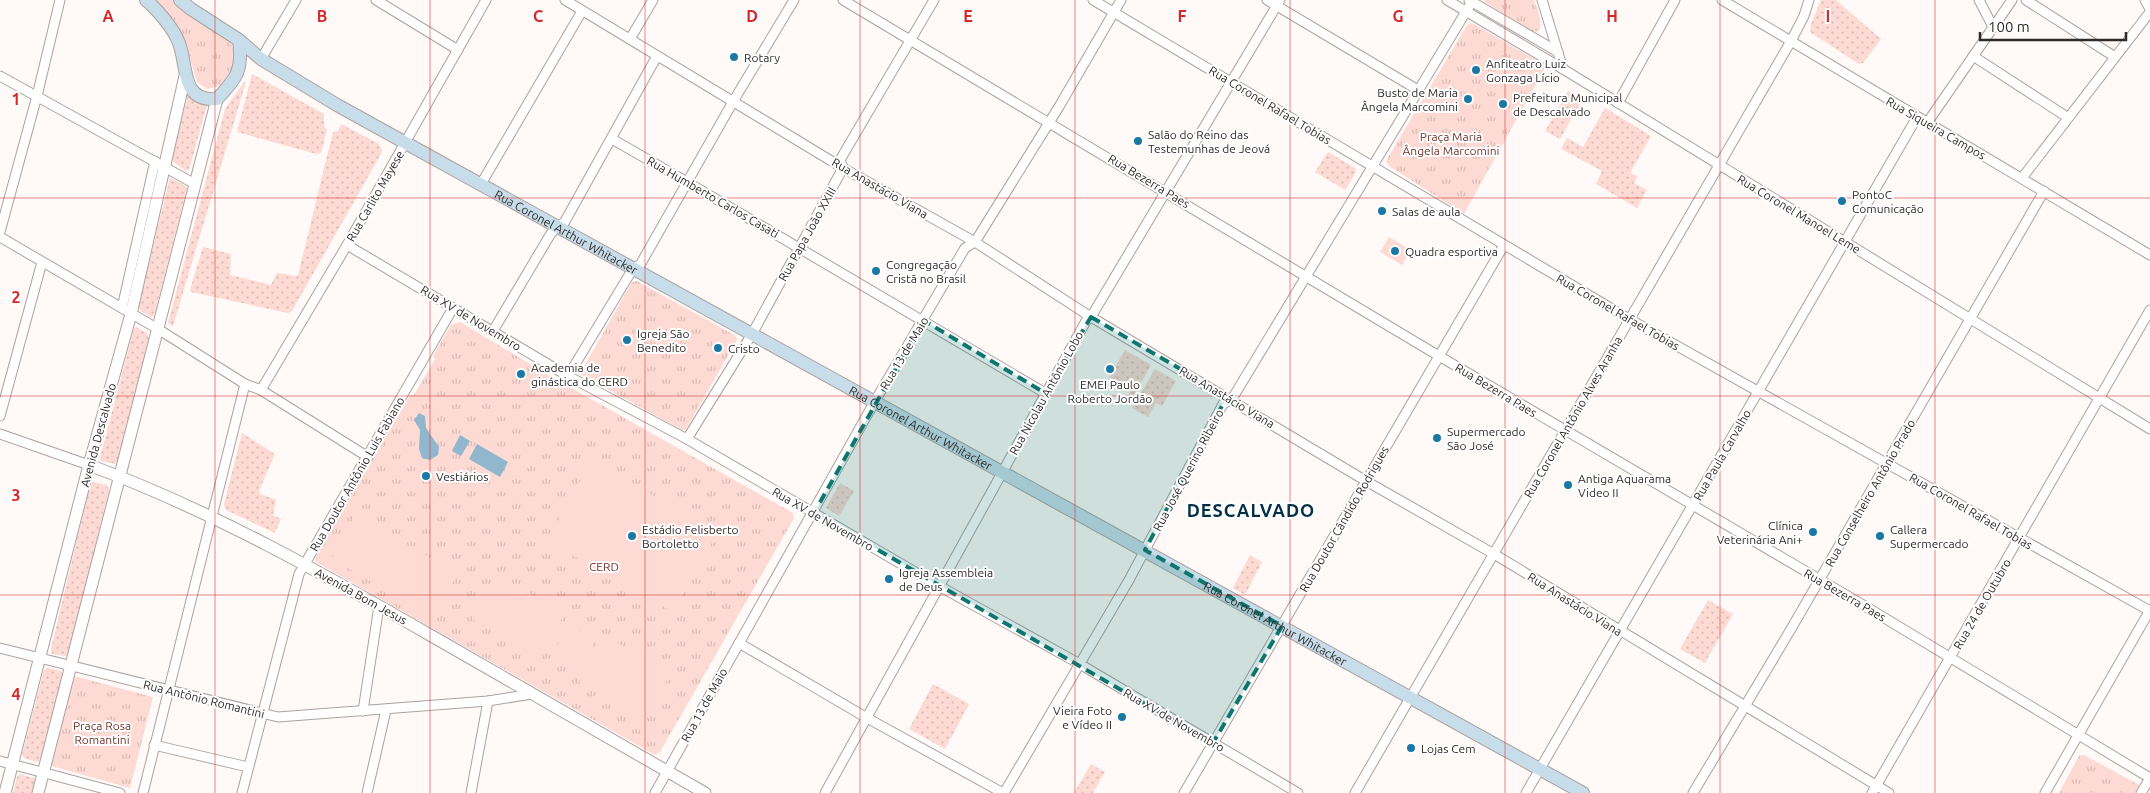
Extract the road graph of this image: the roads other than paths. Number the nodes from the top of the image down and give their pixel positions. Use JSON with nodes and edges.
{"nodes":[{"id":1,"x":60,"y":0,"type":"edge"},
{"id":2,"x":146,"y":0,"type":"edge"},
{"id":3,"x":180,"y":0,"type":"edge"},
{"id":4,"x":296,"y":0,"type":"edge"},
{"id":5,"x":376,"y":0,"type":"edge"},
{"id":6,"x":486,"y":0,"type":"edge"},
{"id":7,"x":565,"y":0,"type":"edge"},
{"id":8,"x":653,"y":0,"type":"edge"},
{"id":9,"x":794,"y":0,"type":"edge"},
{"id":10,"x":844,"y":0,"type":"edge"},
{"id":11,"x":934,"y":0,"type":"edge"},
{"id":12,"x":1094,"y":0,"type":"edge"},
{"id":13,"x":1121,"y":0,"type":"edge"},
{"id":14,"x":1267,"y":0,"type":"edge"},
{"id":15,"x":1447,"y":0,"type":"edge"},
{"id":16,"x":1542,"y":0,"type":"edge"},
{"id":17,"x":1675,"y":0,"type":"edge"},
{"id":18,"x":1722,"y":0,"type":"edge"},
{"id":19,"x":1810,"y":0,"type":"edge"},
{"id":20,"x":1979,"y":0,"type":"edge"},
{"id":21,"x":2012,"y":0,"type":"edge"},
{"id":22,"x":2026,"y":0,"type":"edge"},
{"id":23,"x":2145,"y":0,"type":"edge"},
{"id":24,"x":1472,"y":1,"type":"edge"},
{"id":25,"x":1278,"y":3,"type":"edge"},
{"id":26,"x":582,"y":11,"type":"junction"},
{"id":27,"x":2150,"y":11,"type":"edge"},
{"id":28,"x":1114,"y":12,"type":"junction"},
{"id":29,"x":1466,"y":12,"type":"junction"},
{"id":30,"x":1993,"y":27,"type":"junction"},
{"id":31,"x":630,"y":38,"type":"junction"},
{"id":32,"x":1534,"y":38,"type":"junction"},
{"id":33,"x":239,"y":40,"type":"junction"},
{"id":34,"x":910,"y":40,"type":"junction"},
{"id":35,"x":1792,"y":41,"type":"junction"},
{"id":36,"x":1529,"y":48,"type":"junction"},
{"id":37,"x":458,"y":50,"type":"junction"},
{"id":38,"x":1558,"y":52,"type":"junction"},
{"id":39,"x":657,"y":56,"type":"junction"},
{"id":40,"x":1974,"y":56,"type":"junction"},
{"id":41,"x":2115,"y":57,"type":"junction"},
{"id":42,"x":261,"y":59,"type":"junction"},
{"id":43,"x":241,"y":63,"type":"junction"},
{"id":44,"x":1564,"y":69,"type":"junction"},
{"id":45,"x":0,"y":76,"type":"edge"},
{"id":46,"x":185,"y":76,"type":"junction"},
{"id":47,"x":1231,"y":82,"type":"junction"},
{"id":48,"x":1418,"y":90,"type":"junction"},
{"id":49,"x":37,"y":96,"type":"junction"},
{"id":50,"x":217,"y":99,"type":"junction"},
{"id":51,"x":734,"y":100,"type":"junction"},
{"id":52,"x":1618,"y":103,"type":"junction"},
{"id":53,"x":1917,"y":117,"type":"junction"},
{"id":54,"x":2067,"y":117,"type":"junction"},
{"id":55,"x":1048,"y":122,"type":"junction"},
{"id":56,"x":1927,"y":123,"type":"junction"},
{"id":57,"x":612,"y":139,"type":"junction"},
{"id":58,"x":406,"y":143,"type":"junction"},
{"id":59,"x":160,"y":164,"type":"junction"},
{"id":60,"x":1719,"y":165,"type":"junction"},
{"id":61,"x":1373,"y":166,"type":"junction"},
{"id":62,"x":843,"y":168,"type":"junction"},
{"id":63,"x":2022,"y":178,"type":"junction"},
{"id":64,"x":687,"y":182,"type":"junction"},
{"id":65,"x":195,"y":184,"type":"junction"},
{"id":66,"x":481,"y":184,"type":"junction"},
{"id":67,"x":2044,"y":190,"type":"junction"},
{"id":68,"x":1166,"y":191,"type":"junction"},
{"id":69,"x":557,"y":226,"type":"junction"},
{"id":70,"x":0,"y":232,"type":"edge"},
{"id":71,"x":0,"y":237,"type":"edge"},
{"id":72,"x":1844,"y":241,"type":"junction"},
{"id":73,"x":975,"y":242,"type":"junction"},
{"id":74,"x":347,"y":244,"type":"junction"},
{"id":75,"x":1504,"y":245,"type":"junction"},
{"id":76,"x":800,"y":248,"type":"junction"},
{"id":77,"x":2150,"y":256,"type":"edge"},
{"id":78,"x":42,"y":262,"type":"junction"},
{"id":79,"x":634,"y":267,"type":"junction"},
{"id":80,"x":1308,"y":276,"type":"junction"},
{"id":81,"x":453,"y":308,"type":"junction"},
{"id":82,"x":2150,"y":310,"type":"edge"},
{"id":83,"x":127,"y":311,"type":"junction"},
{"id":84,"x":1091,"y":316,"type":"junction"},
{"id":85,"x":1630,"y":318,"type":"junction"},
{"id":86,"x":923,"y":320,"type":"junction"},
{"id":87,"x":1970,"y":320,"type":"junction"},
{"id":88,"x":158,"y":329,"type":"junction"},
{"id":89,"x":493,"y":330,"type":"junction"},
{"id":90,"x":752,"y":334,"type":"junction"},
{"id":91,"x":1439,"y":356,"type":"junction"},
{"id":92,"x":568,"y":376,"type":"junction"},
{"id":93,"x":245,"y":384,"type":"junction"},
{"id":94,"x":261,"y":390,"type":"junction"},
{"id":95,"x":1758,"y":392,"type":"junction"},
{"id":96,"x":1045,"y":393,"type":"junction"},
{"id":97,"x":1232,"y":399,"type":"junction"},
{"id":98,"x":2100,"y":399,"type":"junction"},
{"id":99,"x":875,"y":401,"type":"junction"},
{"id":100,"x":0,"y":416,"type":"edge"},
{"id":101,"x":2150,"y":429,"type":"edge"},
{"id":102,"x":1566,"y":431,"type":"junction"},
{"id":103,"x":0,"y":434,"type":"edge"},
{"id":104,"x":687,"y":439,"type":"junction"},
{"id":105,"x":368,"y":457,"type":"junction"},
{"id":106,"x":1887,"y":463,"type":"junction"},
{"id":107,"x":89,"y":465,"type":"junction"},
{"id":108,"x":1002,"y":472,"type":"junction"},
{"id":109,"x":120,"y":476,"type":"junction"},
{"id":110,"x":1366,"y":481,"type":"junction"},
{"id":111,"x":1692,"y":505,"type":"junction"},
{"id":112,"x":814,"y":514,"type":"junction"},
{"id":113,"x":211,"y":516,"type":"junction"},
{"id":114,"x":2020,"y":539,"type":"junction"},
{"id":115,"x":1145,"y":550,"type":"junction"},
{"id":116,"x":1494,"y":554,"type":"junction"},
{"id":117,"x":304,"y":565,"type":"junction"},
{"id":118,"x":1819,"y":581,"type":"junction"},
{"id":119,"x":939,"y":586,"type":"junction"},
{"id":120,"x":379,"y":606,"type":"junction"},
{"id":121,"x":2150,"y":611,"type":"edge"},
{"id":122,"x":1282,"y":626,"type":"junction"},
{"id":123,"x":1619,"y":632,"type":"junction"},
{"id":124,"x":739,"y":643,"type":"junction"},
{"id":125,"x":0,"y":648,"type":"edge"},
{"id":126,"x":1951,"y":658,"type":"junction"},
{"id":127,"x":40,"y":659,"type":"junction"},
{"id":128,"x":1078,"y":663,"type":"junction"},
{"id":129,"x":71,"y":667,"type":"junction"},
{"id":130,"x":168,"y":691,"type":"junction"},
{"id":131,"x":532,"y":694,"type":"junction"},
{"id":132,"x":1410,"y":697,"type":"junction"},
{"id":133,"x":488,"y":701,"type":"junction"},
{"id":134,"x":1744,"y":705,"type":"junction"},
{"id":135,"x":386,"y":710,"type":"junction"},
{"id":136,"x":363,"y":711,"type":"junction"},
{"id":137,"x":262,"y":714,"type":"junction"},
{"id":138,"x":867,"y":718,"type":"junction"},
{"id":139,"x":2079,"y":734,"type":"junction"},
{"id":140,"x":1213,"y":743,"type":"junction"},
{"id":141,"x":154,"y":745,"type":"junction"},
{"id":142,"x":0,"y":761,"type":"edge"},
{"id":143,"x":13,"y":764,"type":"junction"},
{"id":144,"x":248,"y":767,"type":"junction"},
{"id":145,"x":1540,"y":770,"type":"junction"},
{"id":146,"x":667,"y":772,"type":"junction"},
{"id":147,"x":43,"y":773,"type":"junction"},
{"id":148,"x":2150,"y":778,"type":"edge"},
{"id":149,"x":1874,"y":789,"type":"edge"},
{"id":150,"x":5,"y":793,"type":"edge"},
{"id":151,"x":38,"y":793,"type":"edge"},
{"id":152,"x":120,"y":793,"type":"edge"},
{"id":153,"x":143,"y":793,"type":"edge"},
{"id":154,"x":242,"y":793,"type":"edge"},
{"id":155,"x":367,"y":793,"type":"edge"},
{"id":156,"x":471,"y":793,"type":"edge"},
{"id":157,"x":655,"y":793,"type":"edge"},
{"id":158,"x":705,"y":793,"type":"edge"},
{"id":159,"x":825,"y":793,"type":"edge"},
{"id":160,"x":1003,"y":793,"type":"edge"},
{"id":161,"x":1184,"y":793,"type":"edge"},
{"id":162,"x":1298,"y":793,"type":"edge"},
{"id":163,"x":1356,"y":793,"type":"edge"},
{"id":164,"x":1526,"y":793,"type":"edge"},
{"id":165,"x":1583,"y":793,"type":"edge"},
{"id":166,"x":1693,"y":793,"type":"edge"},
{"id":167,"x":1889,"y":793,"type":"edge"},
{"id":168,"x":2045,"y":793,"type":"edge"},
{"id":169,"x":2141,"y":793,"type":"edge"}],
"edges":[{"from":1,"to":49,"type":"street"},
{"from":2,"to":46,"type":"main road"},
{"from":3,"to":33,"type":"main road","name":"Rua Coronel Arthur Whitacker"},
{"from":4,"to":42,"type":"street"},
{"from":5,"to":37,"type":"street"},
{"from":6,"to":37,"type":"street","name":"Rua Carlito Mayese"},
{"from":7,"to":26,"type":"street","name":"Rua Anastácio Viana"},
{"from":8,"to":31,"type":"street"},
{"from":9,"to":51,"type":"street"},
{"from":10,"to":34,"type":"street","name":"Rua Bezerra Paes"},
{"from":11,"to":34,"type":"street","name":"Rua Papa João XXIII"},
{"from":12,"to":28,"type":"street","name":"Rua Coronel Rafael Tobias"},
{"from":13,"to":28,"type":"street","name":"Rua 13 de Maio"},
{"from":14,"to":25,"type":"street"},
{"from":15,"to":29,"type":"street","name":"Rua Coronel Manoel Leme"},
{"from":16,"to":38,"type":"street"},
{"from":17,"to":52,"type":"street"},
{"from":18,"to":35,"type":"street","name":"Rua Siqueira Campos"},
{"from":19,"to":35,"type":"street","name":"Rua Coronel Antônio Alves Aranha"},
{"from":20,"to":30,"type":"street"},
{"from":21,"to":30,"type":"street"},
{"from":22,"to":41,"type":"street"},
{"from":23,"to":27,"type":"street"},
{"from":24,"to":29,"type":"street","name":"Rua José Querino Ribeiro"},
{"from":24,"to":32,"type":"street"},
{"from":25,"to":47,"type":"street","name":"Rua Nicolau Antônio Lobo"},
{"from":25,"to":48,"type":"street"},
{"from":26,"to":31,"type":"street","name":"Rua Anastácio Viana"},
{"from":26,"to":66,"type":"street"},
{"from":27,"to":41,"type":"street"},
{"from":28,"to":47,"type":"street","name":"Rua Coronel Rafael Tobias"},
{"from":28,"to":55,"type":"street","name":"Rua 13 de Maio"},
{"from":29,"to":36,"type":"street","name":"Rua Coronel Manoel Leme"},
{"from":29,"to":48,"type":"street","name":"Rua José Querino Ribeiro"},
{"from":30,"to":40,"type":"street"},
{"from":31,"to":39,"type":"street","name":"Rua Anastácio Viana"},
{"from":32,"to":36,"type":"street"},
{"from":32,"to":38,"type":"street"},
{"from":33,"to":42,"type":"main road","name":"Rua Coronel Arthur Whitacker"},
{"from":33,"to":43,"type":"main road"},
{"from":34,"to":55,"type":"street","name":"Rua Bezerra Paes"},
{"from":34,"to":62,"type":"street","name":"Rua Papa João XXIII"},
{"from":35,"to":53,"type":"street","name":"Rua Siqueira Campos"},
{"from":35,"to":60,"type":"street","name":"Rua Coronel Antônio Alves Aranha"},
{"from":36,"to":44,"type":"street","name":"Rua Coronel Manoel Leme"},
{"from":37,"to":58,"type":"street","name":"Rua Carlito Mayese"},
{"from":38,"to":44,"type":"street"},
{"from":39,"to":51,"type":"street","name":"Rua Anastácio Viana"},
{"from":39,"to":57,"type":"street"},
{"from":40,"to":54,"type":"street"},
{"from":40,"to":56,"type":"street"},
{"from":41,"to":54,"type":"street"},
{"from":42,"to":43,"type":"main road"},
{"from":42,"to":58,"type":"main road","name":"Rua Coronel Arthur Whitacker"},
{"from":43,"to":50,"type":"main road"},
{"from":44,"to":52,"type":"street","name":"Rua Coronel Manoel Leme"},
{"from":45,"to":49,"type":"street"},
{"from":46,"to":50,"type":"main road"},
{"from":46,"to":59,"type":"street","name":"Avenida Descalvado"},
{"from":47,"to":61,"type":"street","name":"Rua Coronel Rafael Tobias"},
{"from":47,"to":68,"type":"street","name":"Rua Nicolau Antônio Lobo"},
{"from":48,"to":61,"type":"street","name":"Rua José Querino Ribeiro"},
{"from":49,"to":59,"type":"street"},
{"from":49,"to":70,"type":"street"},
{"from":50,"to":65,"type":"street"},
{"from":51,"to":62,"type":"street","name":"Rua Anastácio Viana"},
{"from":51,"to":64,"type":"street"},
{"from":52,"to":60,"type":"street","name":"Rua Coronel Manoel Leme"},
{"from":53,"to":56,"type":"street","name":"Rua Siqueira Campos"},
{"from":53,"to":72,"type":"street","name":"Rua Paula Carvalho"},
{"from":54,"to":63,"type":"street"},
{"from":55,"to":68,"type":"street","name":"Rua Bezerra Paes"},
{"from":55,"to":73,"type":"street","name":"Rua 13 de Maio"},
{"from":56,"to":63,"type":"street","name":"Rua Siqueira Campos"},
{"from":57,"to":64,"type":"street","name":"Rua Humberto Carlos Casati"},
{"from":57,"to":69,"type":"street"},
{"from":58,"to":66,"type":"main road","name":"Rua Coronel Arthur Whitacker"},
{"from":58,"to":74,"type":"street","name":"Rua Carlito Mayese"},
{"from":59,"to":65,"type":"street"},
{"from":59,"to":83,"type":"street","name":"Avenida Descalvado"},
{"from":60,"to":72,"type":"street","name":"Rua Coronel Manoel Leme"},
{"from":60,"to":85,"type":"street","name":"Rua Coronel Antônio Alves Aranha"},
{"from":61,"to":75,"type":"street","name":"Rua Coronel Rafael Tobias"},
{"from":61,"to":80,"type":"street","name":"Rua José Querino Ribeiro"},
{"from":62,"to":73,"type":"street","name":"Rua Anastácio Viana"},
{"from":62,"to":76,"type":"street","name":"Rua Papa João XXIII"},
{"from":63,"to":67,"type":"street","name":"Rua Siqueira Campos"},
{"from":64,"to":76,"type":"street","name":"Rua Humberto Carlos Casati"},
{"from":64,"to":79,"type":"street"},
{"from":65,"to":88,"type":"street"},
{"from":66,"to":69,"type":"main road","name":"Rua Coronel Arthur Whitacker"},
{"from":67,"to":77,"type":"street","name":"Rua Siqueira Campos"},
{"from":67,"to":87,"type":"street","name":"Rua Conselheiro Antônio Prado"},
{"from":68,"to":80,"type":"street","name":"Rua Bezerra Paes"},
{"from":68,"to":84,"type":"street","name":"Rua Nicolau Antônio Lobo"},
{"from":69,"to":79,"type":"main road","name":"Rua Coronel Arthur Whitacker"},
{"from":69,"to":89,"type":"street"},
{"from":71,"to":78,"type":"street"},
{"from":72,"to":87,"type":"street","name":"Rua Coronel Manoel Leme"},
{"from":72,"to":95,"type":"street","name":"Rua Paula Carvalho"},
{"from":73,"to":84,"type":"street","name":"Rua Anastácio Viana"},
{"from":73,"to":86,"type":"street","name":"Rua 13 de Maio"},
{"from":74,"to":81,"type":"street","name":"Rua XV de Novembro"},
{"from":74,"to":94,"type":"street","name":"Rua Carlito Mayese"},
{"from":75,"to":85,"type":"street","name":"Rua Coronel Rafael Tobias"},
{"from":75,"to":91,"type":"street","name":"Rua Doutor Cândido Rodrigues"},
{"from":76,"to":86,"type":"street","name":"Rua Humberto Carlos Casati"},
{"from":76,"to":90,"type":"street","name":"Rua Papa João XXIII"},
{"from":78,"to":83,"type":"street"},
{"from":78,"to":100,"type":"street"},
{"from":79,"to":90,"type":"main road","name":"Rua Coronel Arthur Whitacker"},
{"from":79,"to":92,"type":"street"},
{"from":80,"to":91,"type":"street","name":"Rua Bezerra Paes"},
{"from":80,"to":97,"type":"street","name":"Rua José Querino Ribeiro"},
{"from":81,"to":89,"type":"street","name":"Rua XV de Novembro"},
{"from":81,"to":105,"type":"street","name":"Rua Doutor Antônio Luis Fabiano"},
{"from":82,"to":98,"type":"street","name":"Rua 24 de Outubro"},
{"from":83,"to":88,"type":"street"},
{"from":83,"to":107,"type":"street","name":"Avenida Descalvado"},
{"from":84,"to":96,"type":"street","name":"Rua Nicolau Antônio Lobo"},
{"from":84,"to":97,"type":"street","name":"Rua Anastácio Viana"},
{"from":85,"to":95,"type":"street","name":"Rua Coronel Rafael Tobias"},
{"from":85,"to":102,"type":"street","name":"Rua Coronel Antônio Alves Aranha"},
{"from":86,"to":96,"type":"street","name":"Rua Humberto Carlos Casati"},
{"from":86,"to":99,"type":"street","name":"Rua 13 de Maio"},
{"from":87,"to":98,"type":"street","name":"Rua Coronel Manoel Leme"},
{"from":87,"to":106,"type":"street","name":"Rua Conselheiro Antônio Prado"},
{"from":88,"to":93,"type":"street"},
{"from":88,"to":109,"type":"street"},
{"from":89,"to":92,"type":"street","name":"Rua XV de Novembro"},
{"from":90,"to":99,"type":"main road","name":"Rua Coronel Arthur Whitacker"},
{"from":90,"to":104,"type":"street","name":"Rua Papa João XXIII"},
{"from":91,"to":102,"type":"street","name":"Rua Bezerra Paes"},
{"from":91,"to":110,"type":"street","name":"Rua Doutor Cândido Rodrigues"},
{"from":92,"to":104,"type":"street","name":"Rua XV de Novembro"},
{"from":93,"to":94,"type":"street"},
{"from":93,"to":113,"type":"street"},
{"from":94,"to":105,"type":"street"},
{"from":95,"to":106,"type":"street","name":"Rua Coronel Rafael Tobias"},
{"from":95,"to":111,"type":"street","name":"Rua Paula Carvalho"},
{"from":96,"to":108,"type":"street","name":"Rua Nicolau Antônio Lobo"},
{"from":97,"to":110,"type":"street","name":"Rua Anastácio Viana"},
{"from":97,"to":115,"type":"street","name":"Rua José Querino Ribeiro"},
{"from":98,"to":101,"type":"street","name":"Rua Coronel Manoel Leme"},
{"from":98,"to":114,"type":"street","name":"Rua 24 de Outubro"},
{"from":99,"to":108,"type":"main road","name":"Rua Coronel Arthur Whitacker"},
{"from":99,"to":112,"type":"street","name":"Rua 13 de Maio"},
{"from":102,"to":111,"type":"street","name":"Rua Bezerra Paes"},
{"from":102,"to":116,"type":"street","name":"Rua Coronel Antônio Alves Aranha"},
{"from":103,"to":107,"type":"street","name":"Avenida Bom Jesus"},
{"from":104,"to":112,"type":"street","name":"Rua XV de Novembro"},
{"from":105,"to":117,"type":"street","name":"Rua Doutor Antônio Luis Fabiano"},
{"from":106,"to":114,"type":"street","name":"Rua Coronel Rafael Tobias"},
{"from":106,"to":118,"type":"street","name":"Rua Conselheiro Antônio Prado"},
{"from":107,"to":109,"type":"street","name":"Avenida Bom Jesus"},
{"from":107,"to":127,"type":"street","name":"Avenida Descalvado"},
{"from":108,"to":115,"type":"main road","name":"Rua Coronel Arthur Whitacker"},
{"from":108,"to":119,"type":"street","name":"Rua Nicolau Antônio Lobo"},
{"from":109,"to":113,"type":"street","name":"Avenida Bom Jesus"},
{"from":109,"to":129,"type":"street"},
{"from":110,"to":116,"type":"street","name":"Rua Anastácio Viana"},
{"from":110,"to":122,"type":"street","name":"Rua Doutor Cândido Rodrigues"},
{"from":111,"to":118,"type":"street","name":"Rua Bezerra Paes"},
{"from":111,"to":123,"type":"street","name":"Rua Paula Carvalho"},
{"from":112,"to":119,"type":"street","name":"Rua XV de Novembro"},
{"from":112,"to":124,"type":"street","name":"Rua 13 de Maio"},
{"from":113,"to":117,"type":"street","name":"Avenida Bom Jesus"},
{"from":113,"to":130,"type":"street"},
{"from":114,"to":121,"type":"street","name":"Rua Coronel Rafael Tobias"},
{"from":114,"to":126,"type":"street","name":"Rua 24 de Outubro"},
{"from":115,"to":122,"type":"main road","name":"Rua Coronel Arthur Whitacker"},
{"from":115,"to":128,"type":"street","name":"Rua José Querino Ribeiro"},
{"from":116,"to":123,"type":"street","name":"Rua Anastácio Viana"},
{"from":116,"to":132,"type":"street","name":"Rua Coronel Antônio Alves Aranha"},
{"from":117,"to":120,"type":"street","name":"Avenida Bom Jesus"},
{"from":117,"to":137,"type":"street","name":"Rua Doutor Antônio Luis Fabiano"},
{"from":118,"to":126,"type":"street","name":"Rua Bezerra Paes"},
{"from":118,"to":134,"type":"street","name":"Rua Conselheiro Antônio Prado"},
{"from":119,"to":128,"type":"street","name":"Rua XV de Novembro"},
{"from":119,"to":138,"type":"street","name":"Rua Nicolau Antônio Lobo"},
{"from":120,"to":131,"type":"street","name":"Avenida Bom Jesus"},
{"from":120,"to":136,"type":"street"},
{"from":121,"to":139,"type":"street"},
{"from":122,"to":132,"type":"main road","name":"Rua Coronel Arthur Whitacker"},
{"from":122,"to":140,"type":"street","name":"Rua Doutor Cândido Rodrigues"},
{"from":123,"to":134,"type":"street","name":"Rua Anastácio Viana"},
{"from":123,"to":145,"type":"street","name":"Rua Paula Carvalho"},
{"from":124,"to":138,"type":"street"},
{"from":124,"to":146,"type":"street","name":"Rua 13 de Maio"},
{"from":125,"to":127,"type":"street","name":"Rua Antônio Romantini"},
{"from":126,"to":139,"type":"street","name":"Rua Bezerra Paes"},
{"from":126,"to":149,"type":"street","name":"Rua 24 de Outubro"},
{"from":127,"to":129,"type":"street","name":"Rua Antônio Romantini"},
{"from":127,"to":143,"type":"street","name":"Avenida Descalvado"},
{"from":128,"to":140,"type":"street","name":"Rua XV de Novembro"},
{"from":128,"to":160,"type":"street","name":"Rua José Querino Ribeiro"},
{"from":129,"to":130,"type":"street","name":"Rua Antônio Romantini"},
{"from":129,"to":147,"type":"street"},
{"from":130,"to":137,"type":"street","name":"Rua Antônio Romantini"},
{"from":130,"to":141,"type":"street"},
{"from":131,"to":133,"type":"street","name":"Rua Antônio Romantini"},
{"from":131,"to":146,"type":"street","name":"Avenida Bom Jesus"},
{"from":132,"to":145,"type":"main road","name":"Rua Coronel Arthur Whitacker"},
{"from":132,"to":163,"type":"street","name":"Rua Coronel Antônio Alves Aranha"},
{"from":133,"to":135,"type":"street","name":"Rua Antônio Romantini"},
{"from":133,"to":156,"type":"street"},
{"from":134,"to":149,"type":"street","name":"Rua Anastácio Viana"},
{"from":134,"to":166,"type":"street","name":"Rua Conselheiro Antônio Prado"},
{"from":135,"to":136,"type":"street","name":"Rua Antônio Romantini"},
{"from":135,"to":155,"type":"street"},
{"from":136,"to":137,"type":"street","name":"Rua Antônio Romantini"},
{"from":137,"to":144,"type":"street","name":"Rua Doutor Antônio Luis Fabiano"},
{"from":138,"to":159,"type":"street","name":"Rua Nicolau Antônio Lobo"},
{"from":138,"to":160,"type":"street"},
{"from":139,"to":148,"type":"street","name":"Rua Bezerra Paes"},
{"from":139,"to":168,"type":"street"},
{"from":140,"to":161,"type":"street","name":"Rua Doutor Cândido Rodrigues"},
{"from":140,"to":162,"type":"street","name":"Rua XV de Novembro"},
{"from":141,"to":144,"type":"street"},
{"from":141,"to":153,"type":"street"},
{"from":142,"to":143,"type":"street"},
{"from":143,"to":147,"type":"street"},
{"from":143,"to":150,"type":"street","name":"Avenida Descalvado"},
{"from":144,"to":154,"type":"street","name":"Rua Doutor Antônio Luis Fabiano"},
{"from":145,"to":164,"type":"street","name":"Rua Paula Carvalho"},
{"from":145,"to":165,"type":"main road","name":"Rua Coronel Arthur Whitacker"},
{"from":146,"to":157,"type":"street","name":"Rua 13 de Maio"},
{"from":146,"to":158,"type":"street","name":"Avenida Bom Jesus"},
{"from":147,"to":151,"type":"street"},
{"from":147,"to":152,"type":"street"},
{"from":148,"to":169,"type":"street"},
{"from":149,"to":167,"type":"street","name":"Rua Anastácio Viana"}]}
